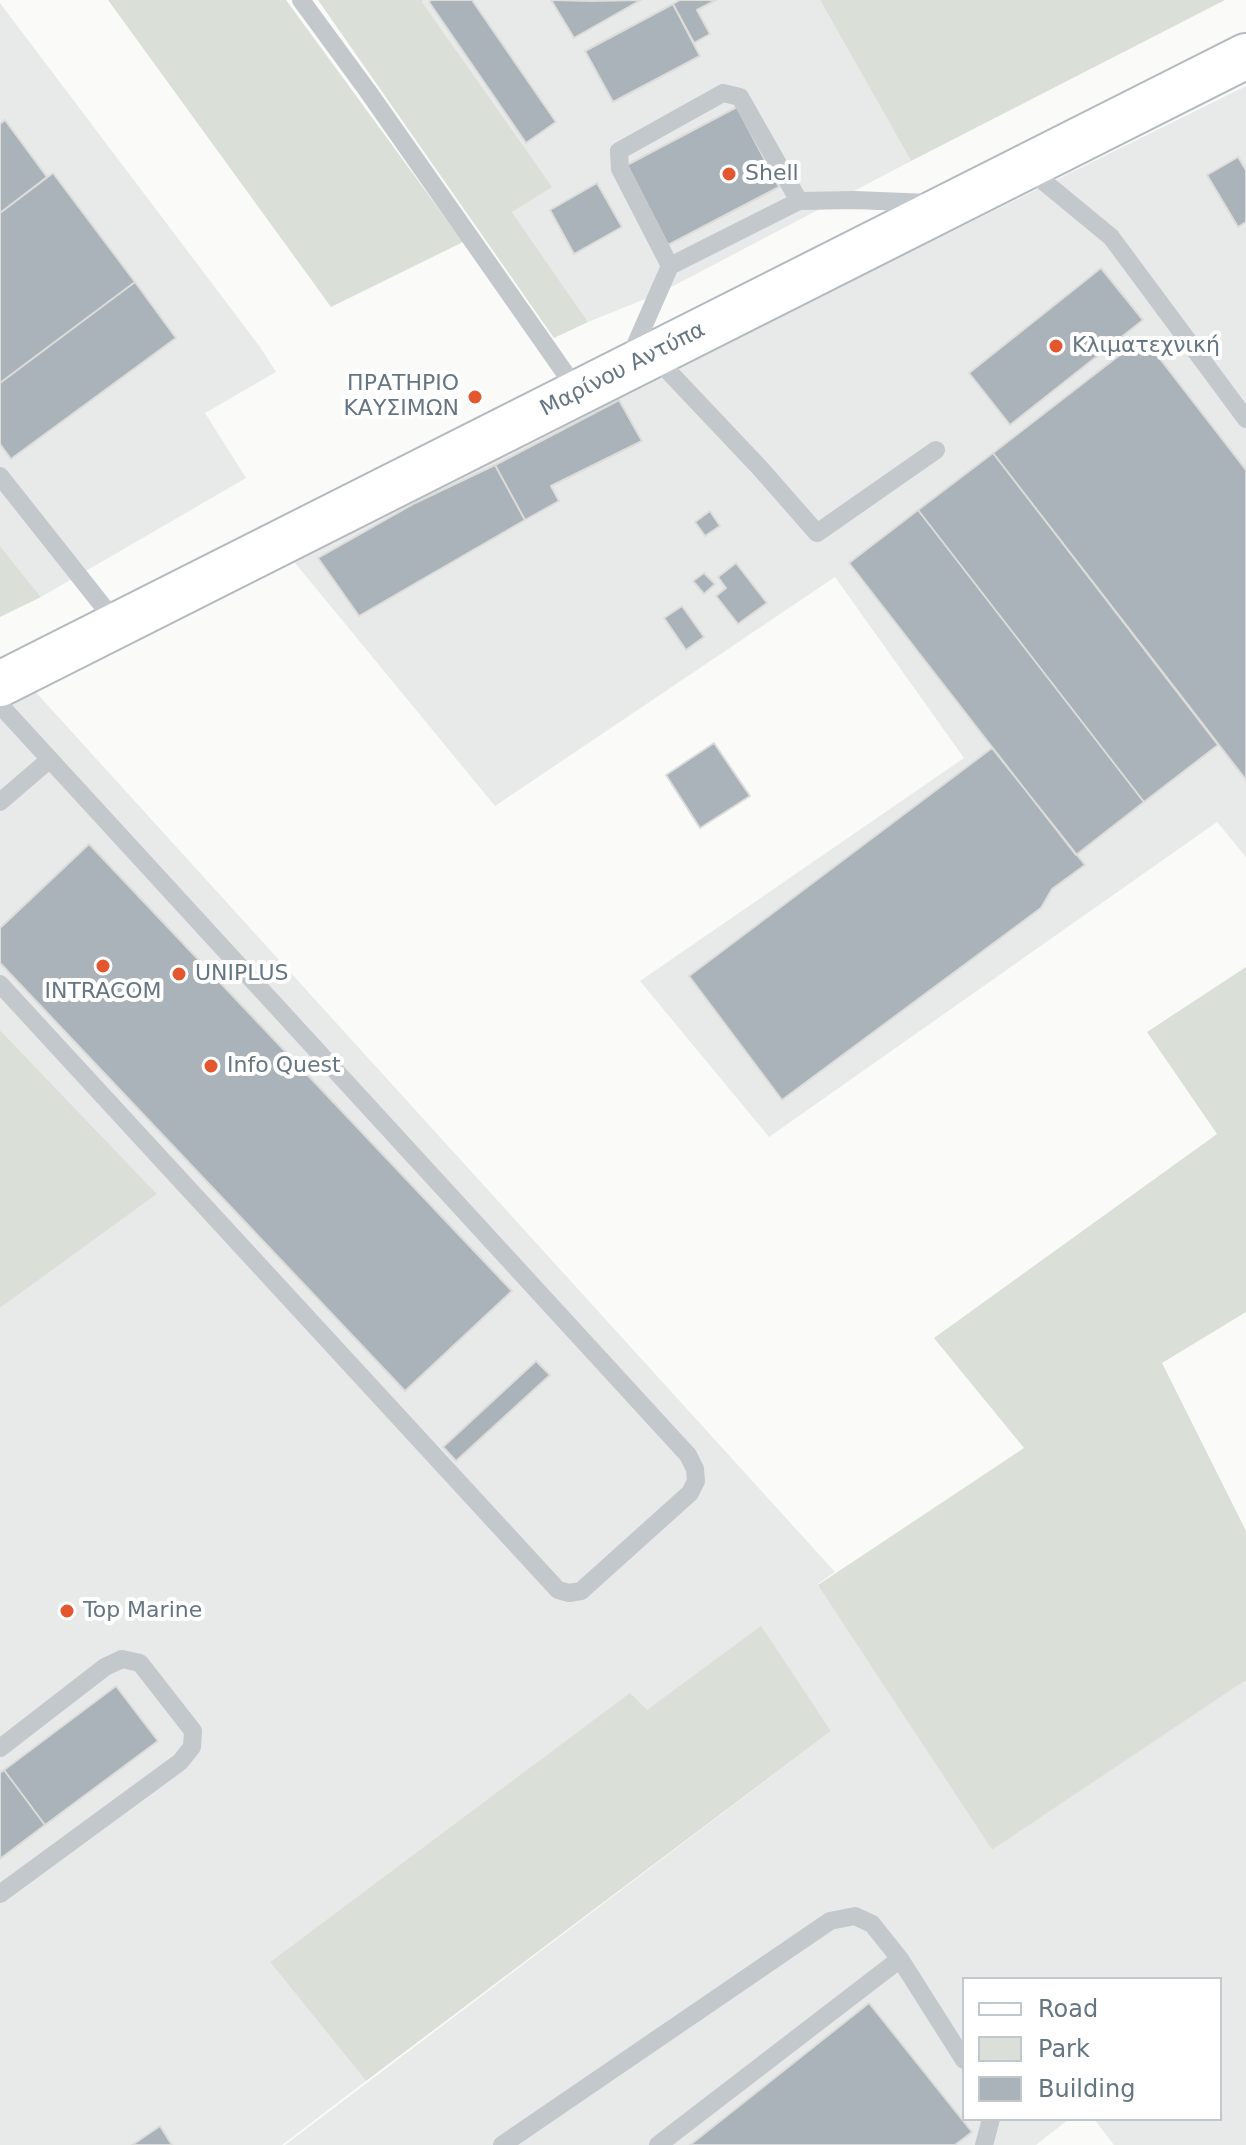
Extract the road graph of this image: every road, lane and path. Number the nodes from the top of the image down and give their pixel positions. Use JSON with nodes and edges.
{"nodes":[{"id":1,"x":301,"y":0,"type":"edge"},
{"id":2,"x":1246,"y":56,"type":"edge"},
{"id":3,"x":1026,"y":167,"type":"junction"},
{"id":4,"x":799,"y":201,"type":"junction"},
{"id":5,"x":952,"y":204,"type":"junction"},
{"id":6,"x":670,"y":266,"type":"junction"},
{"id":7,"x":639,"y":362,"type":"junction"},
{"id":8,"x":579,"y":393,"type":"junction"},
{"id":9,"x":1246,"y":419,"type":"edge"},
{"id":10,"x":936,"y":450,"type":"dead end"},
{"id":11,"x":0,"y":476,"type":"edge"},
{"id":12,"x":118,"y":625,"type":"junction"},
{"id":13,"x":0,"y":684,"type":"edge"},
{"id":14,"x":0,"y":705,"type":"edge"},
{"id":15,"x":49,"y":760,"type":"junction"},
{"id":16,"x":0,"y":802,"type":"edge"},
{"id":17,"x":0,"y":984,"type":"edge"},
{"id":18,"x":0,"y":1748,"type":"edge"},
{"id":19,"x":0,"y":1894,"type":"edge"},
{"id":20,"x":900,"y":1959,"type":"junction"},
{"id":21,"x":962,"y":2057,"type":"edge"},
{"id":22,"x":990,"y":2121,"type":"edge"},
{"id":23,"x":502,"y":2145,"type":"edge"},
{"id":24,"x":658,"y":2145,"type":"edge"},
{"id":25,"x":984,"y":2145,"type":"edge"}],
"edges":[{"from":1,"to":8,"type":"lane"},
{"from":2,"to":3,"type":"main road","name":"Μαρίνου Αντύπα"},
{"from":3,"to":5,"type":"main road","name":"Μαρίνου Αντύπα"},
{"from":3,"to":9,"type":"lane"},
{"from":4,"to":5,"type":"lane"},
{"from":4,"to":6,"type":"lane"},
{"from":4,"to":6,"type":"lane"},
{"from":5,"to":7,"type":"main road","name":"Μαρίνου Αντύπα"},
{"from":6,"to":7,"type":"lane"},
{"from":7,"to":8,"type":"main road","name":"Μαρίνου Αντύπα"},
{"from":7,"to":10,"type":"lane"},
{"from":8,"to":12,"type":"main road","name":"Μαρίνου Αντύπα"},
{"from":11,"to":12,"type":"lane"},
{"from":12,"to":13,"type":"main road","name":"Μαρίνου Αντύπα"},
{"from":14,"to":15,"type":"lane"},
{"from":15,"to":16,"type":"lane"},
{"from":15,"to":17,"type":"lane"},
{"from":18,"to":19,"type":"lane"},
{"from":20,"to":21,"type":"lane"},
{"from":20,"to":23,"type":"lane"},
{"from":20,"to":24,"type":"lane"},
{"from":22,"to":25,"type":"lane"}]}
